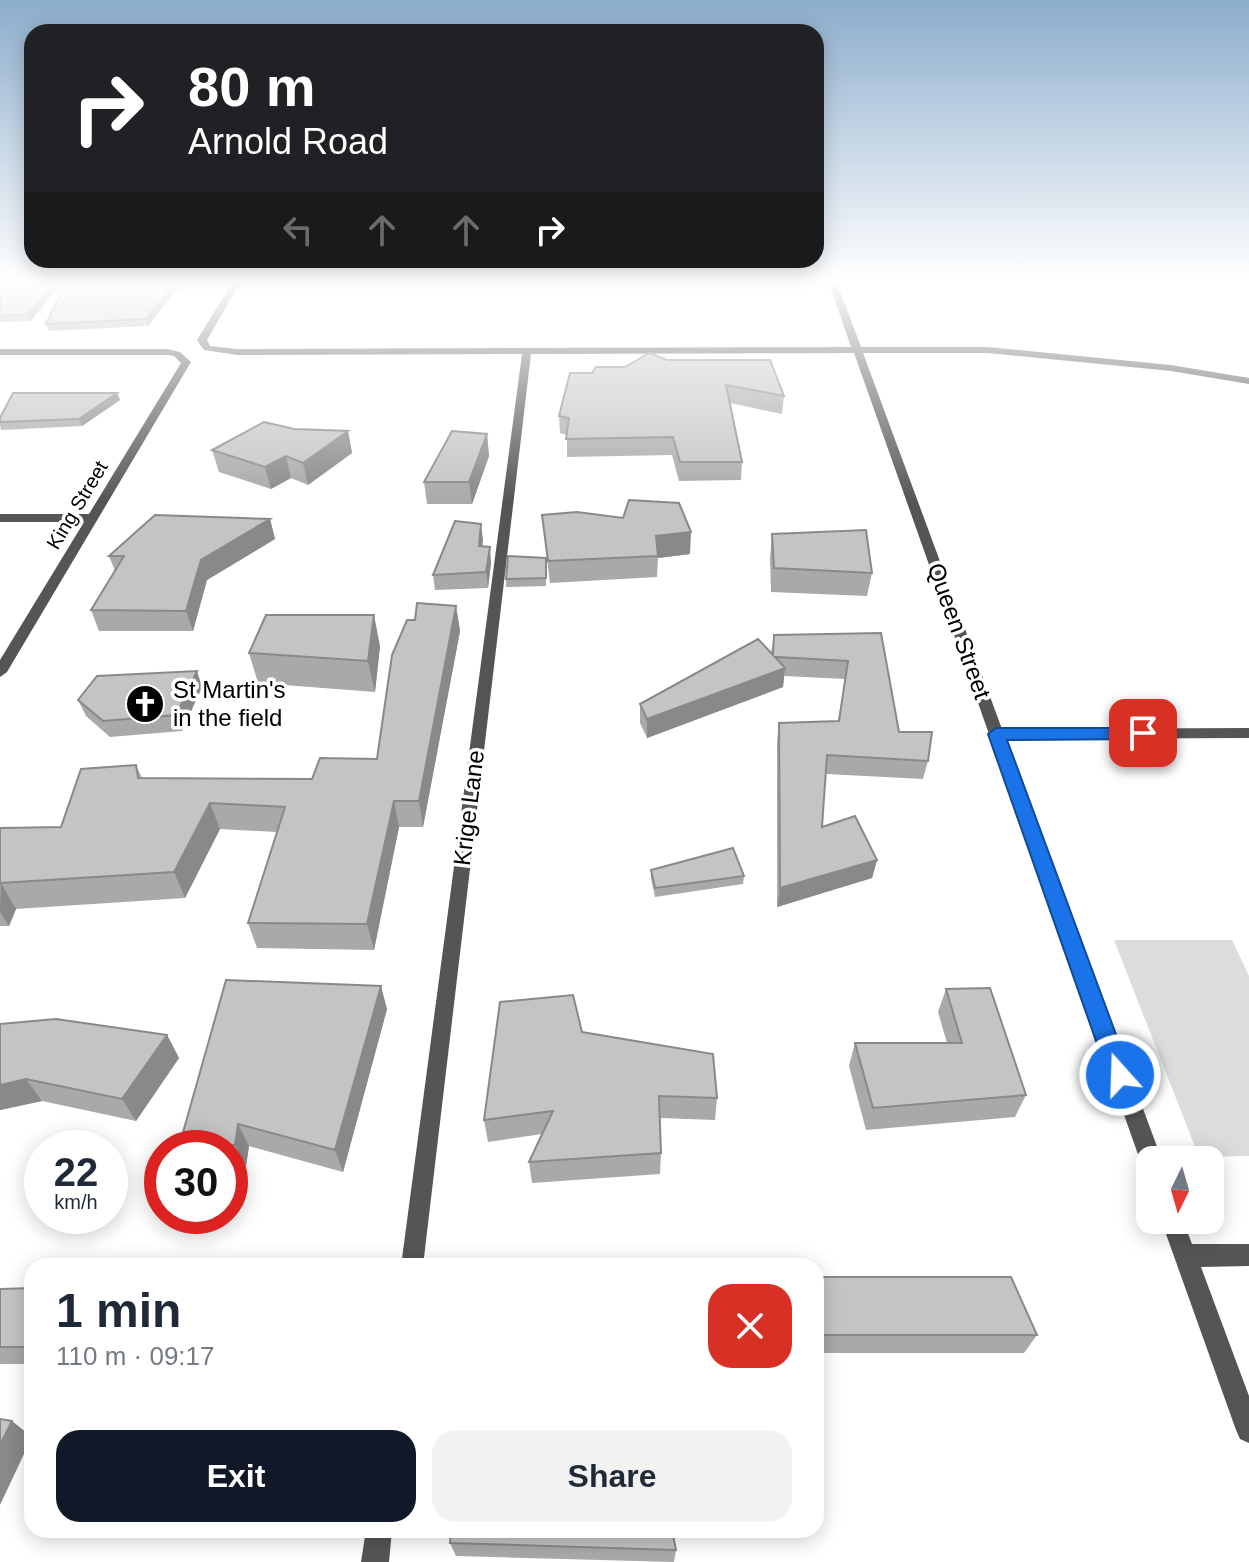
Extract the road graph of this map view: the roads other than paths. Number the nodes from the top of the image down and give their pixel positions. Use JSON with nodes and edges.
{"nodes":[{"id":1,"x":181,"y":356,"type":"edge"},
{"id":2,"x":526,"y":356,"type":"edge"},
{"id":3,"x":859,"y":356,"type":"edge"},
{"id":4,"x":1046,"y":356,"type":"edge"},
{"id":5,"x":1249,"y":381,"type":"edge"},
{"id":6,"x":0,"y":518,"type":"edge"},
{"id":7,"x":93,"y":518,"type":"junction"},
{"id":8,"x":0,"y":672,"type":"edge"},
{"id":9,"x":1249,"y":733,"type":"edge"},
{"id":10,"x":996,"y":734,"type":"junction"},
{"id":11,"x":1146,"y":1146,"type":"edge"},
{"id":12,"x":1177,"y":1234,"type":"edge"},
{"id":13,"x":1249,"y":1255,"type":"edge"},
{"id":14,"x":1185,"y":1256,"type":"junction"},
{"id":15,"x":413,"y":1258,"type":"edge"},
{"id":16,"x":1249,"y":1430,"type":"edge"},
{"id":17,"x":378,"y":1538,"type":"edge"},
{"id":18,"x":375,"y":1562,"type":"edge"}],
"edges":[{"from":1,"to":7,"type":"street","name":"King Street"},
{"from":2,"to":15,"type":"street","name":"Krige Lane"},
{"from":3,"to":10,"type":"street","name":"Queen Street"},
{"from":4,"to":5,"type":"street"},
{"from":6,"to":7,"type":"street"},
{"from":7,"to":8,"type":"street","name":"King Street"},
{"from":9,"to":10,"type":"street"},
{"from":10,"to":11,"type":"street","name":"Queen Street"},
{"from":12,"to":14,"type":"street"},
{"from":13,"to":14,"type":"street"},
{"from":14,"to":16,"type":"street"},
{"from":17,"to":18,"type":"street"}]}
